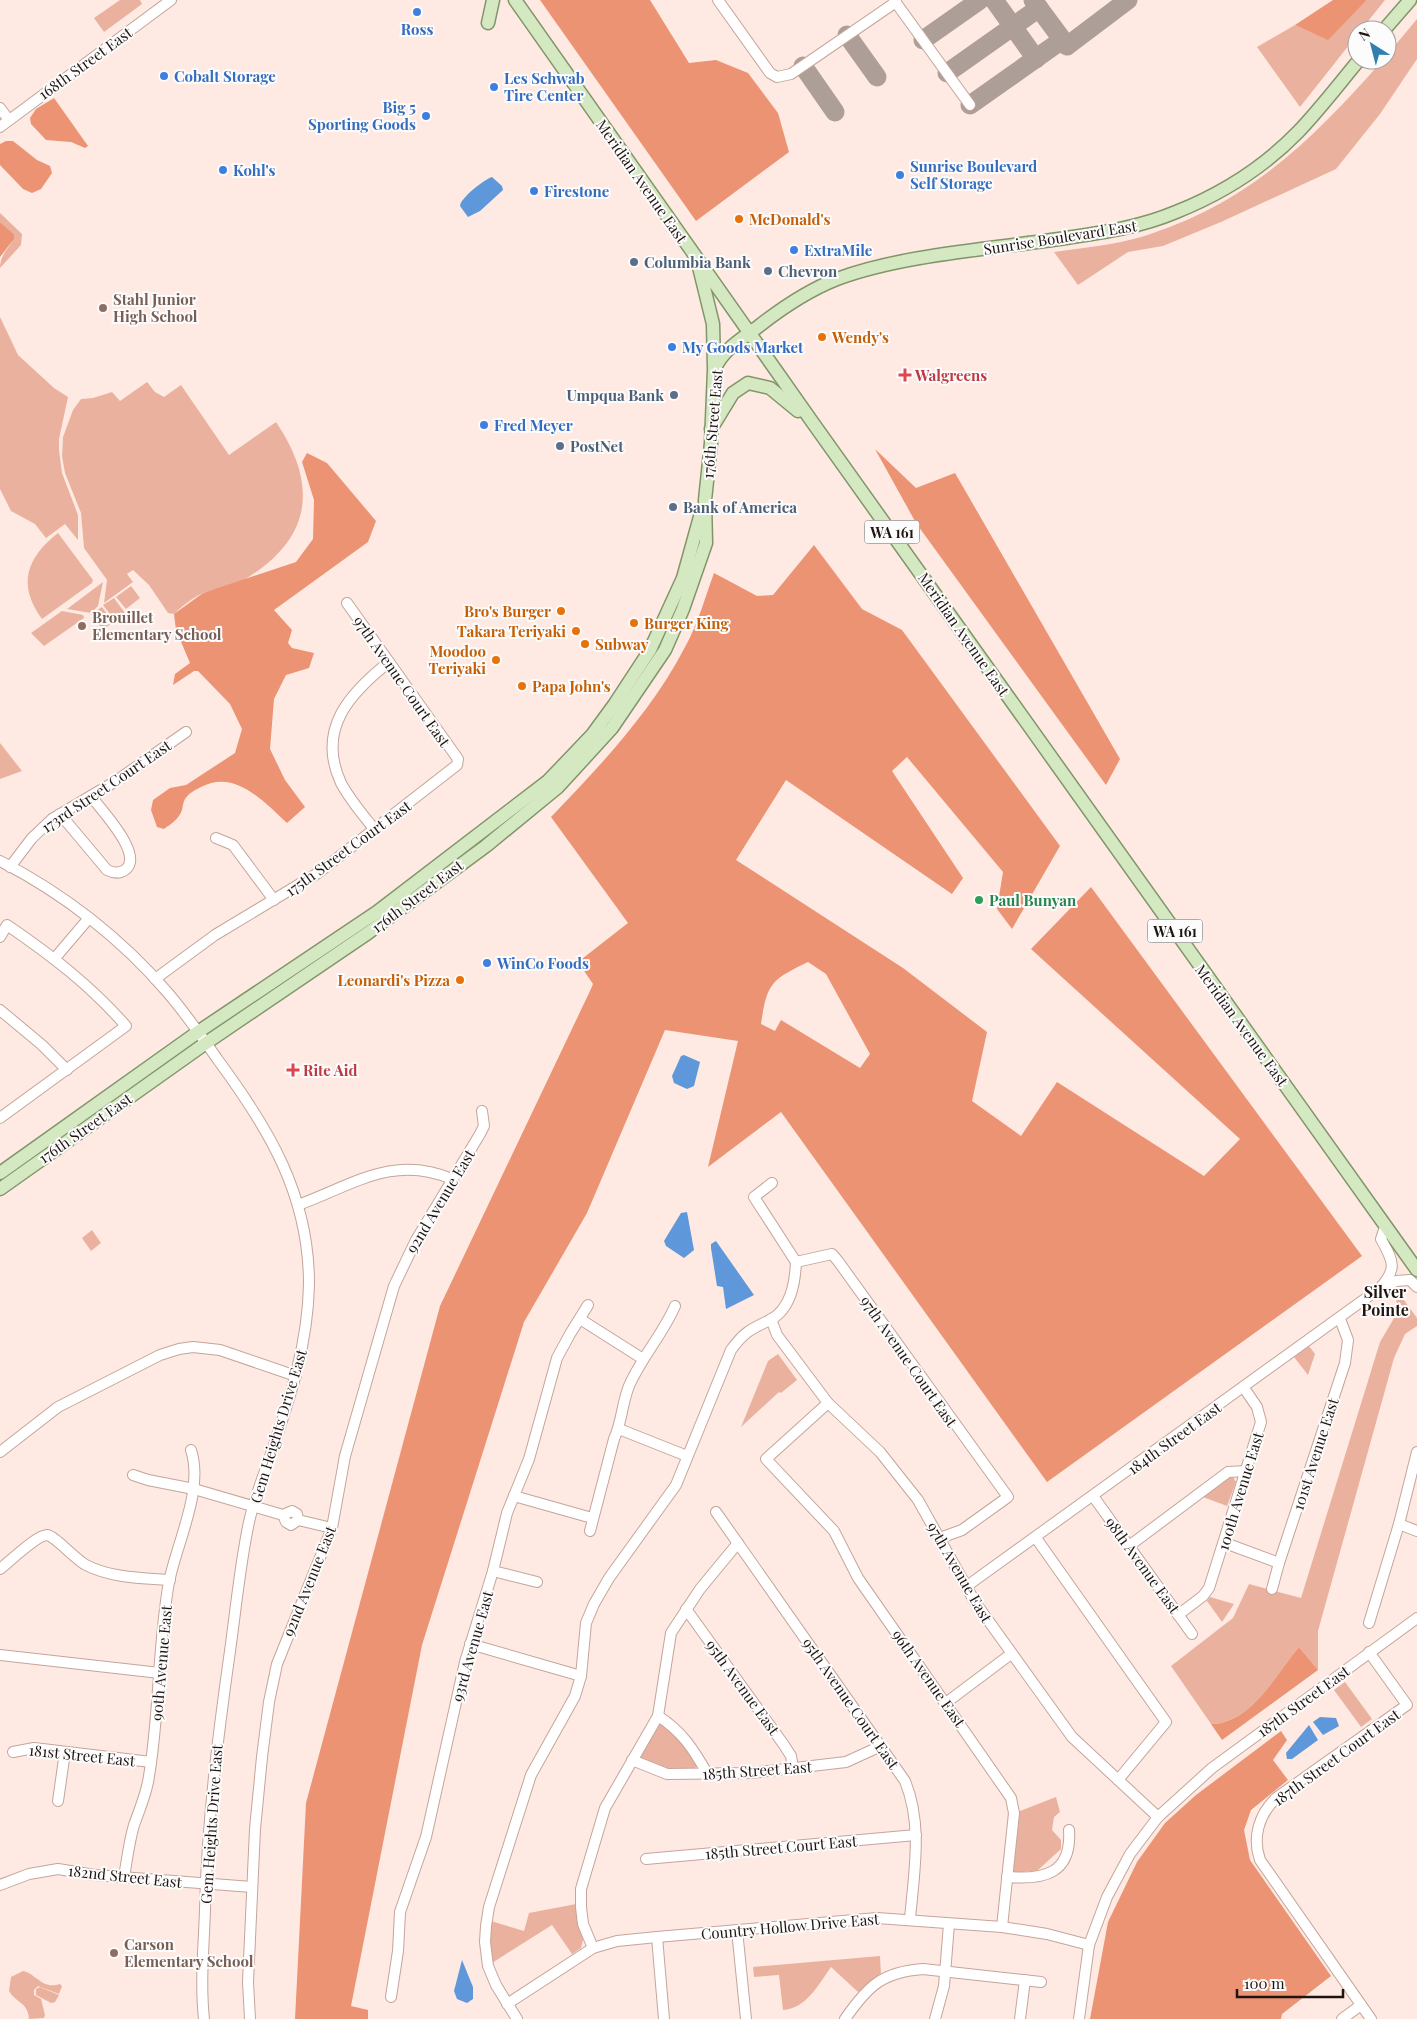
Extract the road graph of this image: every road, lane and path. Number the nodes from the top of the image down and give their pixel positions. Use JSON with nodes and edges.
{"nodes":[{"id":1,"x":171,"y":0,"type":"edge"},
{"id":2,"x":493,"y":0,"type":"edge"},
{"id":3,"x":515,"y":0,"type":"edge"},
{"id":4,"x":718,"y":0,"type":"edge"},
{"id":5,"x":1410,"y":0,"type":"edge"},
{"id":6,"x":895,"y":1,"type":"edge"},
{"id":7,"x":1393,"y":20,"type":"edge"},
{"id":8,"x":488,"y":23,"type":"dead end"},
{"id":9,"x":1351,"y":70,"type":"edge"},
{"id":10,"x":970,"y":105,"type":"dead end"},
{"id":11,"x":0,"y":108,"type":"edge"},
{"id":12,"x":8,"y":120,"type":"junction"},
{"id":13,"x":0,"y":127,"type":"edge"},
{"id":14,"x":697,"y":259,"type":"junction"},
{"id":15,"x":750,"y":333,"type":"junction"},
{"id":16,"x":714,"y":370,"type":"junction"},
{"id":17,"x":813,"y":423,"type":"junction"},
{"id":18,"x":711,"y":429,"type":"junction"},
{"id":19,"x":705,"y":500,"type":"junction"},
{"id":20,"x":694,"y":544,"type":"junction"},
{"id":21,"x":347,"y":603,"type":"dead end"},
{"id":22,"x":683,"y":609,"type":"junction"},
{"id":23,"x":389,"y":662,"type":"junction"},
{"id":24,"x":186,"y":732,"type":"dead end"},
{"id":25,"x":458,"y":759,"type":"joint"},
{"id":26,"x":91,"y":796,"type":"junction"},
{"id":27,"x":60,"y":814,"type":"junction"},
{"id":28,"x":375,"y":830,"type":"junction"},
{"id":29,"x":216,"y":838,"type":"dead end"},
{"id":30,"x":0,"y":861,"type":"edge"},
{"id":31,"x":10,"y":866,"type":"junction"},
{"id":32,"x":274,"y":900,"type":"junction"},
{"id":33,"x":89,"y":918,"type":"junction"},
{"id":34,"x":0,"y":937,"type":"edge"},
{"id":35,"x":54,"y":958,"type":"junction"},
{"id":36,"x":155,"y":979,"type":"junction"},
{"id":37,"x":0,"y":1010,"type":"edge"},
{"id":38,"x":198,"y":1032,"type":"junction"},
{"id":39,"x":206,"y":1043,"type":"junction"},
{"id":40,"x":67,"y":1070,"type":"junction"},
{"id":41,"x":482,"y":1112,"type":"dead end"},
{"id":42,"x":2,"y":1113,"type":"edge"},
{"id":43,"x":0,"y":1173,"type":"edge"},
{"id":44,"x":452,"y":1179,"type":"junction"},
{"id":45,"x":772,"y":1183,"type":"dead end"},
{"id":46,"x":0,"y":1189,"type":"edge"},
{"id":47,"x":298,"y":1205,"type":"junction"},
{"id":48,"x":1385,"y":1227,"type":"junction"},
{"id":49,"x":796,"y":1262,"type":"junction"},
{"id":50,"x":1416,"y":1268,"type":"edge"},
{"id":51,"x":1417,"y":1287,"type":"edge"},
{"id":52,"x":1380,"y":1288,"type":"junction"},
{"id":53,"x":588,"y":1305,"type":"dead end"},
{"id":54,"x":675,"y":1306,"type":"dead end"},
{"id":55,"x":580,"y":1319,"type":"junction"},
{"id":56,"x":771,"y":1319,"type":"junction"},
{"id":57,"x":1340,"y":1319,"type":"junction"},
{"id":58,"x":643,"y":1359,"type":"junction"},
{"id":59,"x":296,"y":1376,"type":"junction"},
{"id":60,"x":1244,"y":1388,"type":"junction"},
{"id":61,"x":828,"y":1403,"type":"junction"},
{"id":62,"x":619,"y":1429,"type":"junction"},
{"id":63,"x":191,"y":1450,"type":"dead end"},
{"id":64,"x":0,"y":1452,"type":"edge"},
{"id":65,"x":1417,"y":1452,"type":"edge"},
{"id":66,"x":687,"y":1456,"type":"junction"},
{"id":67,"x":1247,"y":1471,"type":"junction"},
{"id":68,"x":133,"y":1475,"type":"dead end"},
{"id":69,"x":194,"y":1489,"type":"junction"},
{"id":70,"x":514,"y":1496,"type":"junction"},
{"id":71,"x":1093,"y":1496,"type":"junction"},
{"id":72,"x":253,"y":1506,"type":"junction"},
{"id":73,"x":716,"y":1512,"type":"dead end"},
{"id":74,"x":592,"y":1518,"type":"junction"},
{"id":75,"x":1400,"y":1524,"type":"junction"},
{"id":76,"x":332,"y":1528,"type":"junction"},
{"id":77,"x":590,"y":1531,"type":"dead end"},
{"id":78,"x":1417,"y":1531,"type":"edge"},
{"id":79,"x":940,"y":1538,"type":"junction"},
{"id":80,"x":1036,"y":1538,"type":"junction"},
{"id":81,"x":738,"y":1543,"type":"junction"},
{"id":82,"x":1225,"y":1543,"type":"junction"},
{"id":83,"x":1129,"y":1546,"type":"junction"},
{"id":84,"x":1279,"y":1563,"type":"junction"},
{"id":85,"x":0,"y":1569,"type":"edge"},
{"id":86,"x":493,"y":1571,"type":"junction"},
{"id":87,"x":170,"y":1580,"type":"junction"},
{"id":88,"x":537,"y":1582,"type":"dead end"},
{"id":89,"x":967,"y":1586,"type":"junction"},
{"id":90,"x":1272,"y":1589,"type":"dead end"},
{"id":91,"x":686,"y":1609,"type":"junction"},
{"id":92,"x":1178,"y":1615,"type":"junction"},
{"id":93,"x":1417,"y":1618,"type":"edge"},
{"id":94,"x":1369,"y":1623,"type":"dead end"},
{"id":95,"x":1192,"y":1634,"type":"dead end"},
{"id":96,"x":470,"y":1644,"type":"junction"},
{"id":97,"x":1369,"y":1652,"type":"junction"},
{"id":98,"x":1011,"y":1654,"type":"junction"},
{"id":99,"x":0,"y":1655,"type":"edge"},
{"id":100,"x":160,"y":1673,"type":"junction"},
{"id":101,"x":581,"y":1676,"type":"junction"},
{"id":102,"x":947,"y":1702,"type":"junction"},
{"id":103,"x":658,"y":1716,"type":"junction"},
{"id":104,"x":881,"y":1746,"type":"junction"},
{"id":105,"x":13,"y":1752,"type":"dead end"},
{"id":106,"x":65,"y":1752,"type":"junction"},
{"id":107,"x":632,"y":1760,"type":"junction"},
{"id":108,"x":151,"y":1762,"type":"junction"},
{"id":109,"x":793,"y":1768,"type":"junction"},
{"id":110,"x":708,"y":1775,"type":"junction"},
{"id":111,"x":1118,"y":1780,"type":"junction"},
{"id":112,"x":58,"y":1801,"type":"dead end"},
{"id":113,"x":1158,"y":1816,"type":"junction"},
{"id":114,"x":1069,"y":1830,"type":"dead end"},
{"id":115,"x":916,"y":1835,"type":"junction"},
{"id":116,"x":646,"y":1859,"type":"dead end"},
{"id":117,"x":1007,"y":1877,"type":"junction"},
{"id":118,"x":124,"y":1878,"type":"junction"},
{"id":119,"x":206,"y":1883,"type":"junction"},
{"id":120,"x":0,"y":1885,"type":"edge"},
{"id":121,"x":252,"y":1887,"type":"junction"},
{"id":122,"x":910,"y":1919,"type":"junction"},
{"id":123,"x":950,"y":1924,"type":"junction"},
{"id":124,"x":1002,"y":1928,"type":"junction"},
{"id":125,"x":738,"y":1930,"type":"junction"},
{"id":126,"x":657,"y":1936,"type":"junction"},
{"id":127,"x":1089,"y":1945,"type":"junction"},
{"id":128,"x":593,"y":1948,"type":"junction"},
{"id":129,"x":946,"y":1971,"type":"junction"},
{"id":130,"x":1025,"y":1980,"type":"junction"},
{"id":131,"x":1041,"y":1982,"type":"dead end"},
{"id":132,"x":391,"y":1997,"type":"dead end"},
{"id":133,"x":507,"y":2004,"type":"junction"},
{"id":134,"x":1361,"y":2005,"type":"junction"},
{"id":135,"x":204,"y":2019,"type":"edge"},
{"id":136,"x":250,"y":2019,"type":"edge"},
{"id":137,"x":517,"y":2019,"type":"edge"},
{"id":138,"x":664,"y":2019,"type":"edge"},
{"id":139,"x":746,"y":2019,"type":"edge"},
{"id":140,"x":845,"y":2019,"type":"edge"},
{"id":141,"x":935,"y":2019,"type":"edge"},
{"id":142,"x":1020,"y":2019,"type":"edge"},
{"id":143,"x":1079,"y":2019,"type":"edge"},
{"id":144,"x":1342,"y":2019,"type":"edge"},
{"id":145,"x":1371,"y":2019,"type":"edge"}],
"edges":[{"from":1,"to":12,"type":"street","name":"168th Street East"},
{"from":2,"to":8,"type":"main road"},
{"from":3,"to":14,"type":"main road","name":"Meridian Avenue East","number":"WA 161"},
{"from":4,"to":6,"type":"street"},
{"from":5,"to":7,"type":"main road"},
{"from":6,"to":10,"type":"street"},
{"from":9,"to":15,"type":"main road","name":"Sunrise Boulevard East"},
{"from":11,"to":12,"type":"street"},
{"from":12,"to":13,"type":"street","name":"168th Street East"},
{"from":14,"to":15,"type":"main road","name":"Meridian Avenue East","number":"WA 161"},
{"from":14,"to":16,"type":"main road"},
{"from":15,"to":16,"type":"main road","name":"176th Street East"},
{"from":15,"to":17,"type":"main road","name":"Meridian Avenue East","number":"WA 161"},
{"from":16,"to":18,"type":"main road","name":"176th Street East"},
{"from":17,"to":18,"type":"main road"},
{"from":17,"to":48,"type":"main road","name":"Meridian Avenue East","number":"WA 161"},
{"from":18,"to":19,"type":"main road","name":"176th Street East"},
{"from":19,"to":20,"type":"main road","name":"176th Street East"},
{"from":19,"to":22,"type":"main road","name":"176th Street East"},
{"from":20,"to":22,"type":"main road"},
{"from":20,"to":38,"type":"main road","name":"176th Street East"},
{"from":21,"to":23,"type":"street","name":"97th Avenue Court East"},
{"from":22,"to":39,"type":"main road","name":"176th Street East"},
{"from":23,"to":25,"type":"street","name":"97th Avenue Court East"},
{"from":23,"to":28,"type":"street"},
{"from":24,"to":26,"type":"street","name":"173rd Street Court East"},
{"from":25,"to":28,"type":"street","name":"175th Street Court East"},
{"from":26,"to":27,"type":"street","name":"173rd Street Court East"},
{"from":26,"to":27,"type":"street"},
{"from":27,"to":31,"type":"street","name":"173rd Street Court East"},
{"from":28,"to":32,"type":"street","name":"175th Street Court East"},
{"from":29,"to":32,"type":"street"},
{"from":30,"to":31,"type":"street","name":"Gem Heights Drive East"},
{"from":31,"to":33,"type":"street","name":"Gem Heights Drive East"},
{"from":32,"to":36,"type":"street","name":"175th Street Court East"},
{"from":33,"to":35,"type":"street"},
{"from":33,"to":36,"type":"street","name":"Gem Heights Drive East"},
{"from":34,"to":35,"type":"street"},
{"from":35,"to":40,"type":"street"},
{"from":36,"to":38,"type":"street","name":"Gem Heights Drive East"},
{"from":37,"to":40,"type":"street"},
{"from":38,"to":39,"type":"street","name":"Gem Heights Drive East"},
{"from":38,"to":43,"type":"main road","name":"176th Street East"},
{"from":39,"to":46,"type":"main road","name":"176th Street East"},
{"from":39,"to":47,"type":"street","name":"Gem Heights Drive East"},
{"from":40,"to":42,"type":"street"},
{"from":41,"to":44,"type":"street","name":"92nd Avenue East"},
{"from":44,"to":47,"type":"street"},
{"from":44,"to":76,"type":"street","name":"92nd Avenue East"},
{"from":45,"to":49,"type":"street"},
{"from":47,"to":59,"type":"street","name":"Gem Heights Drive East"},
{"from":48,"to":50,"type":"main road","name":"Meridian Avenue East","number":"WA 161"},
{"from":48,"to":52,"type":"street","name":"184th Street East"},
{"from":49,"to":56,"type":"street"},
{"from":49,"to":79,"type":"street","name":"97th Avenue Court East"},
{"from":51,"to":52,"type":"street","name":"184th Street East"},
{"from":52,"to":57,"type":"street","name":"184th Street East"},
{"from":53,"to":55,"type":"street","name":"93rd Avenue East"},
{"from":54,"to":58,"type":"street"},
{"from":55,"to":58,"type":"street"},
{"from":55,"to":70,"type":"street","name":"93rd Avenue East"},
{"from":56,"to":61,"type":"street","name":"97th Avenue East"},
{"from":56,"to":66,"type":"street"},
{"from":57,"to":60,"type":"street","name":"184th Street East"},
{"from":57,"to":84,"type":"street","name":"101st Avenue East"},
{"from":58,"to":62,"type":"street"},
{"from":59,"to":64,"type":"street"},
{"from":59,"to":72,"type":"street","name":"Gem Heights Drive East"},
{"from":60,"to":67,"type":"street","name":"100th Avenue East"},
{"from":60,"to":71,"type":"street","name":"184th Street East"},
{"from":61,"to":79,"type":"street","name":"97th Avenue East"},
{"from":61,"to":102,"type":"street","name":"96th Avenue East"},
{"from":62,"to":66,"type":"street"},
{"from":62,"to":74,"type":"street"},
{"from":63,"to":69,"type":"street","name":"90th Avenue East"},
{"from":65,"to":75,"type":"street"},
{"from":66,"to":101,"type":"street"},
{"from":67,"to":82,"type":"street","name":"100th Avenue East"},
{"from":67,"to":83,"type":"street"},
{"from":68,"to":69,"type":"street"},
{"from":69,"to":72,"type":"street"},
{"from":69,"to":87,"type":"street","name":"90th Avenue East"},
{"from":70,"to":74,"type":"street"},
{"from":70,"to":86,"type":"street","name":"93rd Avenue East"},
{"from":71,"to":80,"type":"street","name":"184th Street East"},
{"from":71,"to":83,"type":"street","name":"98th Avenue East"},
{"from":72,"to":76,"type":"street"},
{"from":72,"to":119,"type":"street","name":"Gem Heights Drive East"},
{"from":73,"to":81,"type":"street","name":"95th Avenue Court East"},
{"from":74,"to":77,"type":"street"},
{"from":75,"to":78,"type":"street"},
{"from":75,"to":94,"type":"street"},
{"from":76,"to":121,"type":"street","name":"92nd Avenue East"},
{"from":79,"to":89,"type":"street","name":"97th Avenue East"},
{"from":80,"to":89,"type":"street","name":"184th Street East"},
{"from":80,"to":111,"type":"street"},
{"from":81,"to":91,"type":"street"},
{"from":81,"to":104,"type":"street","name":"95th Avenue Court East"},
{"from":82,"to":84,"type":"street"},
{"from":82,"to":92,"type":"street","name":"100th Avenue East"},
{"from":83,"to":92,"type":"street","name":"98th Avenue East"},
{"from":84,"to":90,"type":"street","name":"101st Avenue East"},
{"from":85,"to":87,"type":"street"},
{"from":86,"to":88,"type":"street"},
{"from":86,"to":96,"type":"street","name":"93rd Avenue East"},
{"from":87,"to":100,"type":"street","name":"90th Avenue East"},
{"from":89,"to":98,"type":"street","name":"97th Avenue East"},
{"from":91,"to":103,"type":"street"},
{"from":91,"to":109,"type":"street","name":"95th Avenue East"},
{"from":92,"to":95,"type":"street","name":"98th Avenue East"},
{"from":93,"to":97,"type":"street","name":"187th Street East"},
{"from":96,"to":101,"type":"street"},
{"from":96,"to":132,"type":"street","name":"93rd Avenue East"},
{"from":97,"to":113,"type":"street","name":"187th Street East"},
{"from":97,"to":134,"type":"street","name":"187th Street Court East"},
{"from":98,"to":102,"type":"street"},
{"from":98,"to":111,"type":"street","name":"97th Avenue East"},
{"from":99,"to":100,"type":"street"},
{"from":100,"to":108,"type":"street","name":"90th Avenue East"},
{"from":101,"to":133,"type":"street"},
{"from":102,"to":117,"type":"street","name":"96th Avenue East"},
{"from":103,"to":107,"type":"street"},
{"from":103,"to":110,"type":"street"},
{"from":104,"to":109,"type":"street","name":"185th Street East"},
{"from":104,"to":115,"type":"street","name":"95th Avenue Court East"},
{"from":105,"to":106,"type":"street","name":"181st Street East"},
{"from":106,"to":108,"type":"street","name":"181st Street East"},
{"from":106,"to":112,"type":"street"},
{"from":107,"to":110,"type":"street","name":"185th Street East"},
{"from":107,"to":128,"type":"street"},
{"from":108,"to":118,"type":"street","name":"90th Avenue East"},
{"from":109,"to":110,"type":"street","name":"185th Street East"},
{"from":111,"to":113,"type":"street","name":"97th Avenue East"},
{"from":113,"to":127,"type":"street"},
{"from":114,"to":117,"type":"street"},
{"from":115,"to":116,"type":"street","name":"185th Street Court East"},
{"from":115,"to":122,"type":"street","name":"95th Avenue Court East"},
{"from":117,"to":124,"type":"street","name":"96th Avenue East"},
{"from":118,"to":119,"type":"street","name":"182nd Street East"},
{"from":118,"to":120,"type":"street","name":"182nd Street East"},
{"from":119,"to":121,"type":"street","name":"182nd Street East"},
{"from":119,"to":135,"type":"street","name":"Gem Heights Drive East"},
{"from":121,"to":136,"type":"street","name":"92nd Avenue East"},
{"from":122,"to":123,"type":"street","name":"Country Hollow Drive East"},
{"from":122,"to":125,"type":"street","name":"Country Hollow Drive East"},
{"from":123,"to":124,"type":"street","name":"Country Hollow Drive East"},
{"from":123,"to":129,"type":"street"},
{"from":124,"to":127,"type":"street","name":"Country Hollow Drive East"},
{"from":125,"to":126,"type":"street","name":"Country Hollow Drive East"},
{"from":125,"to":139,"type":"street"},
{"from":126,"to":128,"type":"street","name":"Country Hollow Drive East"},
{"from":126,"to":138,"type":"street"},
{"from":127,"to":143,"type":"street"},
{"from":128,"to":133,"type":"street","name":"Country Hollow Drive East"},
{"from":129,"to":130,"type":"street"},
{"from":129,"to":140,"type":"street"},
{"from":129,"to":141,"type":"street"},
{"from":130,"to":131,"type":"street"},
{"from":130,"to":142,"type":"street"},
{"from":133,"to":137,"type":"street"},
{"from":134,"to":144,"type":"street"},
{"from":134,"to":145,"type":"street"}]}
